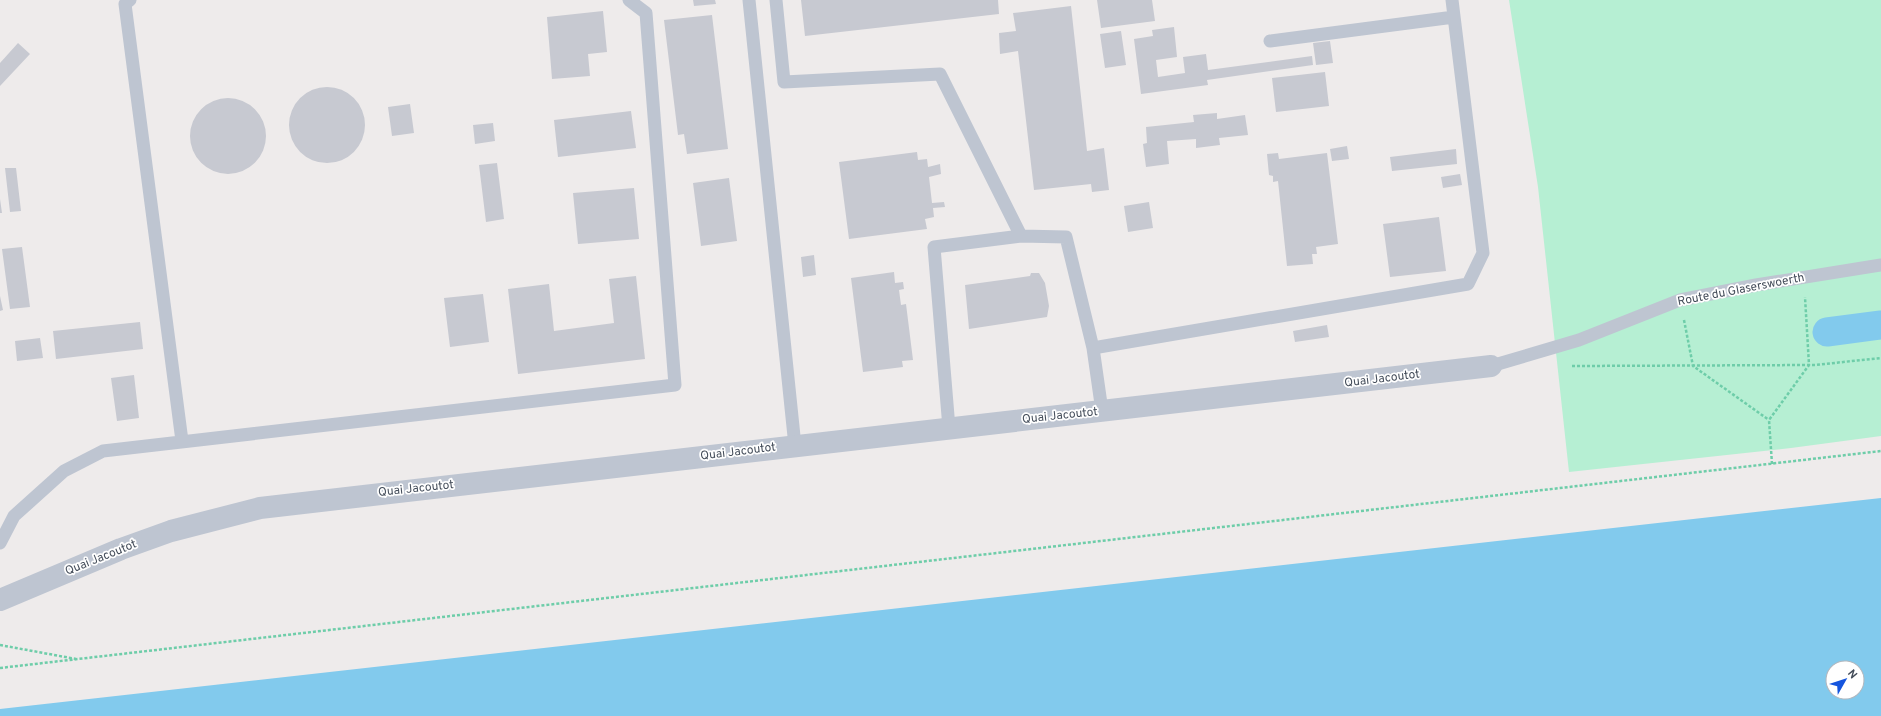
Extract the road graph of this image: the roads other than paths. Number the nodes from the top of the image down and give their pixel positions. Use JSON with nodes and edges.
{"nodes":[{"id":1,"x":130,"y":0,"type":"edge"},
{"id":2,"x":629,"y":0,"type":"edge"},
{"id":3,"x":749,"y":0,"type":"edge"},
{"id":4,"x":776,"y":0,"type":"edge"},
{"id":5,"x":1452,"y":0,"type":"edge"},
{"id":6,"x":1454,"y":17,"type":"junction"},
{"id":7,"x":1270,"y":41,"type":"dead end"},
{"id":8,"x":1021,"y":236,"type":"junction"},
{"id":9,"x":1881,"y":265,"type":"edge"},
{"id":10,"x":1093,"y":348,"type":"junction"},
{"id":11,"x":1491,"y":366,"type":"joint"},
{"id":12,"x":1102,"y":411,"type":"junction"},
{"id":13,"x":949,"y":428,"type":"junction"},
{"id":14,"x":182,"y":441,"type":"junction"},
{"id":15,"x":795,"y":446,"type":"junction"},
{"id":16,"x":0,"y":543,"type":"edge"},
{"id":17,"x":0,"y":600,"type":"edge"}],
"edges":[{"from":1,"to":14,"type":"lane"},
{"from":2,"to":14,"type":"lane"},
{"from":3,"to":15,"type":"lane"},
{"from":4,"to":8,"type":"lane"},
{"from":5,"to":6,"type":"lane"},
{"from":6,"to":7,"type":"lane"},
{"from":6,"to":10,"type":"lane"},
{"from":8,"to":10,"type":"lane"},
{"from":8,"to":13,"type":"lane"},
{"from":9,"to":11,"type":"lane","name":"Route du Glaserswoerth"},
{"from":10,"to":12,"type":"lane"},
{"from":11,"to":12,"type":"street","name":"Quai Jacoutot"},
{"from":12,"to":13,"type":"street","name":"Quai Jacoutot"},
{"from":13,"to":15,"type":"street","name":"Quai Jacoutot"},
{"from":14,"to":16,"type":"lane"},
{"from":15,"to":17,"type":"street","name":"Quai Jacoutot"}]}
